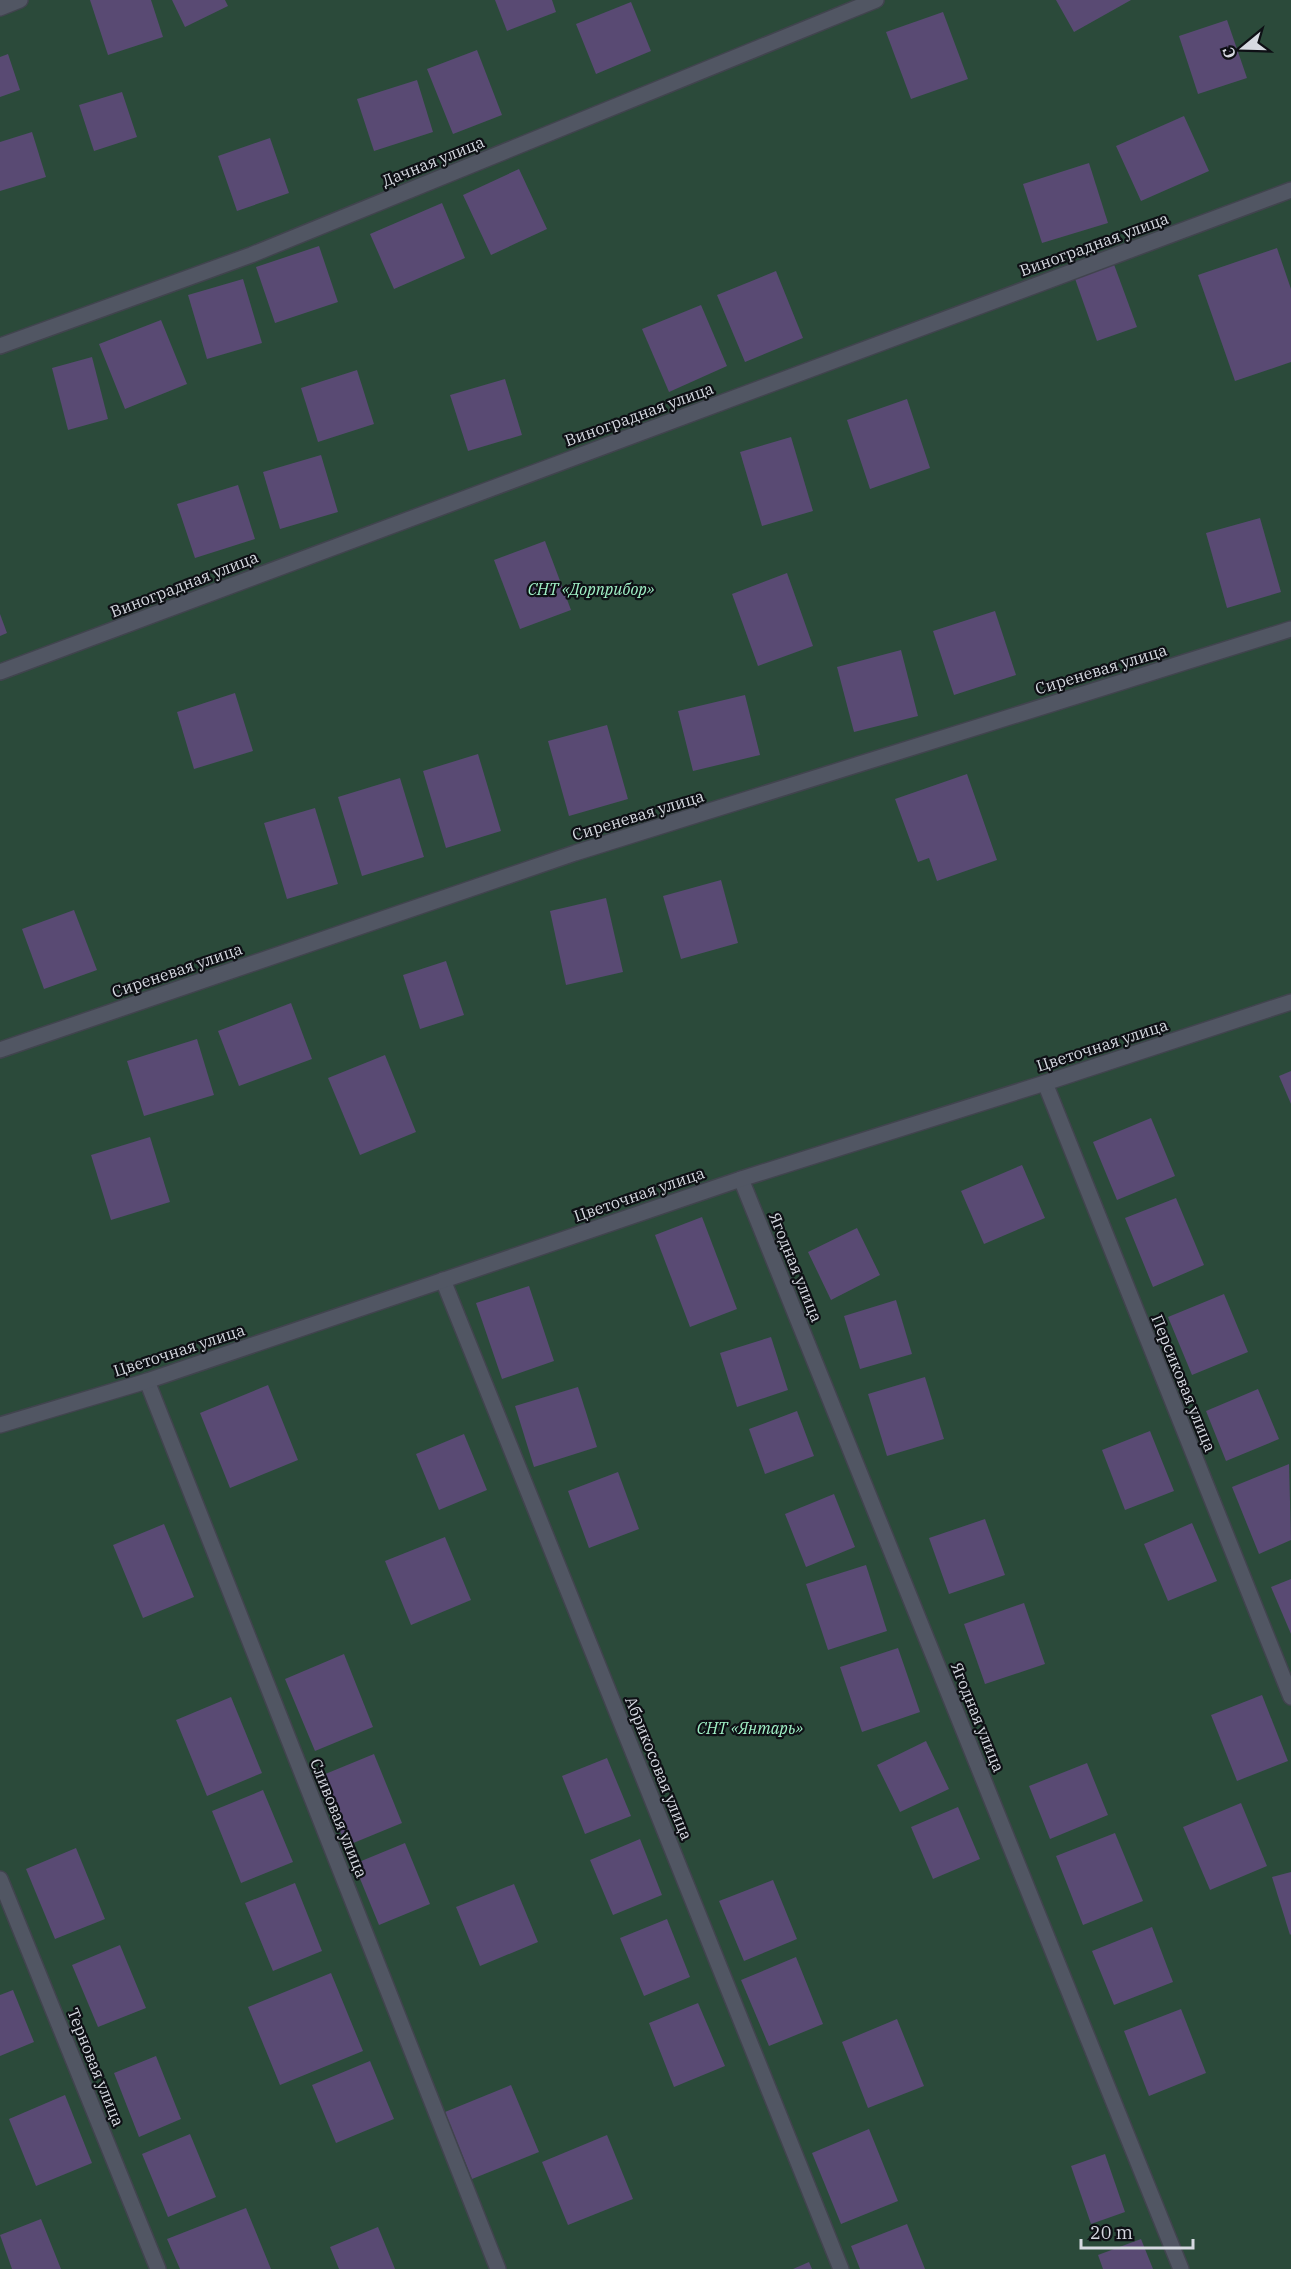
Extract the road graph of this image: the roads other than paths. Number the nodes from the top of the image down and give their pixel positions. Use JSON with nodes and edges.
{"nodes":[{"id":1,"x":20,"y":0,"type":"edge"},
{"id":2,"x":876,"y":0,"type":"edge"},
{"id":3,"x":0,"y":8,"type":"edge"},
{"id":4,"x":1291,"y":190,"type":"edge"},
{"id":5,"x":0,"y":346,"type":"edge"},
{"id":6,"x":1291,"y":629,"type":"edge"},
{"id":7,"x":0,"y":672,"type":"edge"},
{"id":8,"x":1291,"y":1002,"type":"edge"},
{"id":9,"x":0,"y":1050,"type":"edge"},
{"id":10,"x":1045,"y":1083,"type":"junction"},
{"id":11,"x":741,"y":1179,"type":"junction"},
{"id":12,"x":443,"y":1280,"type":"junction"},
{"id":13,"x":147,"y":1380,"type":"junction"},
{"id":14,"x":0,"y":1425,"type":"edge"},
{"id":15,"x":1291,"y":1697,"type":"edge"},
{"id":16,"x":0,"y":1879,"type":"edge"},
{"id":17,"x":158,"y":2269,"type":"edge"},
{"id":18,"x":498,"y":2269,"type":"edge"},
{"id":19,"x":841,"y":2269,"type":"edge"},
{"id":20,"x":1181,"y":2269,"type":"edge"}],
"edges":[{"from":1,"to":3,"type":"street"},
{"from":2,"to":5,"type":"street","name":"Дачная улица"},
{"from":4,"to":7,"type":"street","name":"Виноградная улица"},
{"from":6,"to":9,"type":"street","name":"Сиреневая улица"},
{"from":8,"to":10,"type":"street","name":"Цветочная улица"},
{"from":10,"to":11,"type":"street","name":"Цветочная улица"},
{"from":10,"to":15,"type":"street","name":"Персиковая улица"},
{"from":11,"to":12,"type":"street","name":"Цветочная улица"},
{"from":11,"to":20,"type":"street","name":"Ягодная улица"},
{"from":12,"to":13,"type":"street","name":"Цветочная улица"},
{"from":12,"to":19,"type":"street","name":"Абрикосовая улица"},
{"from":13,"to":14,"type":"street","name":"Цветочная улица"},
{"from":13,"to":18,"type":"street","name":"Сливовая улица"},
{"from":16,"to":17,"type":"street","name":"Терновая улица"}]}
